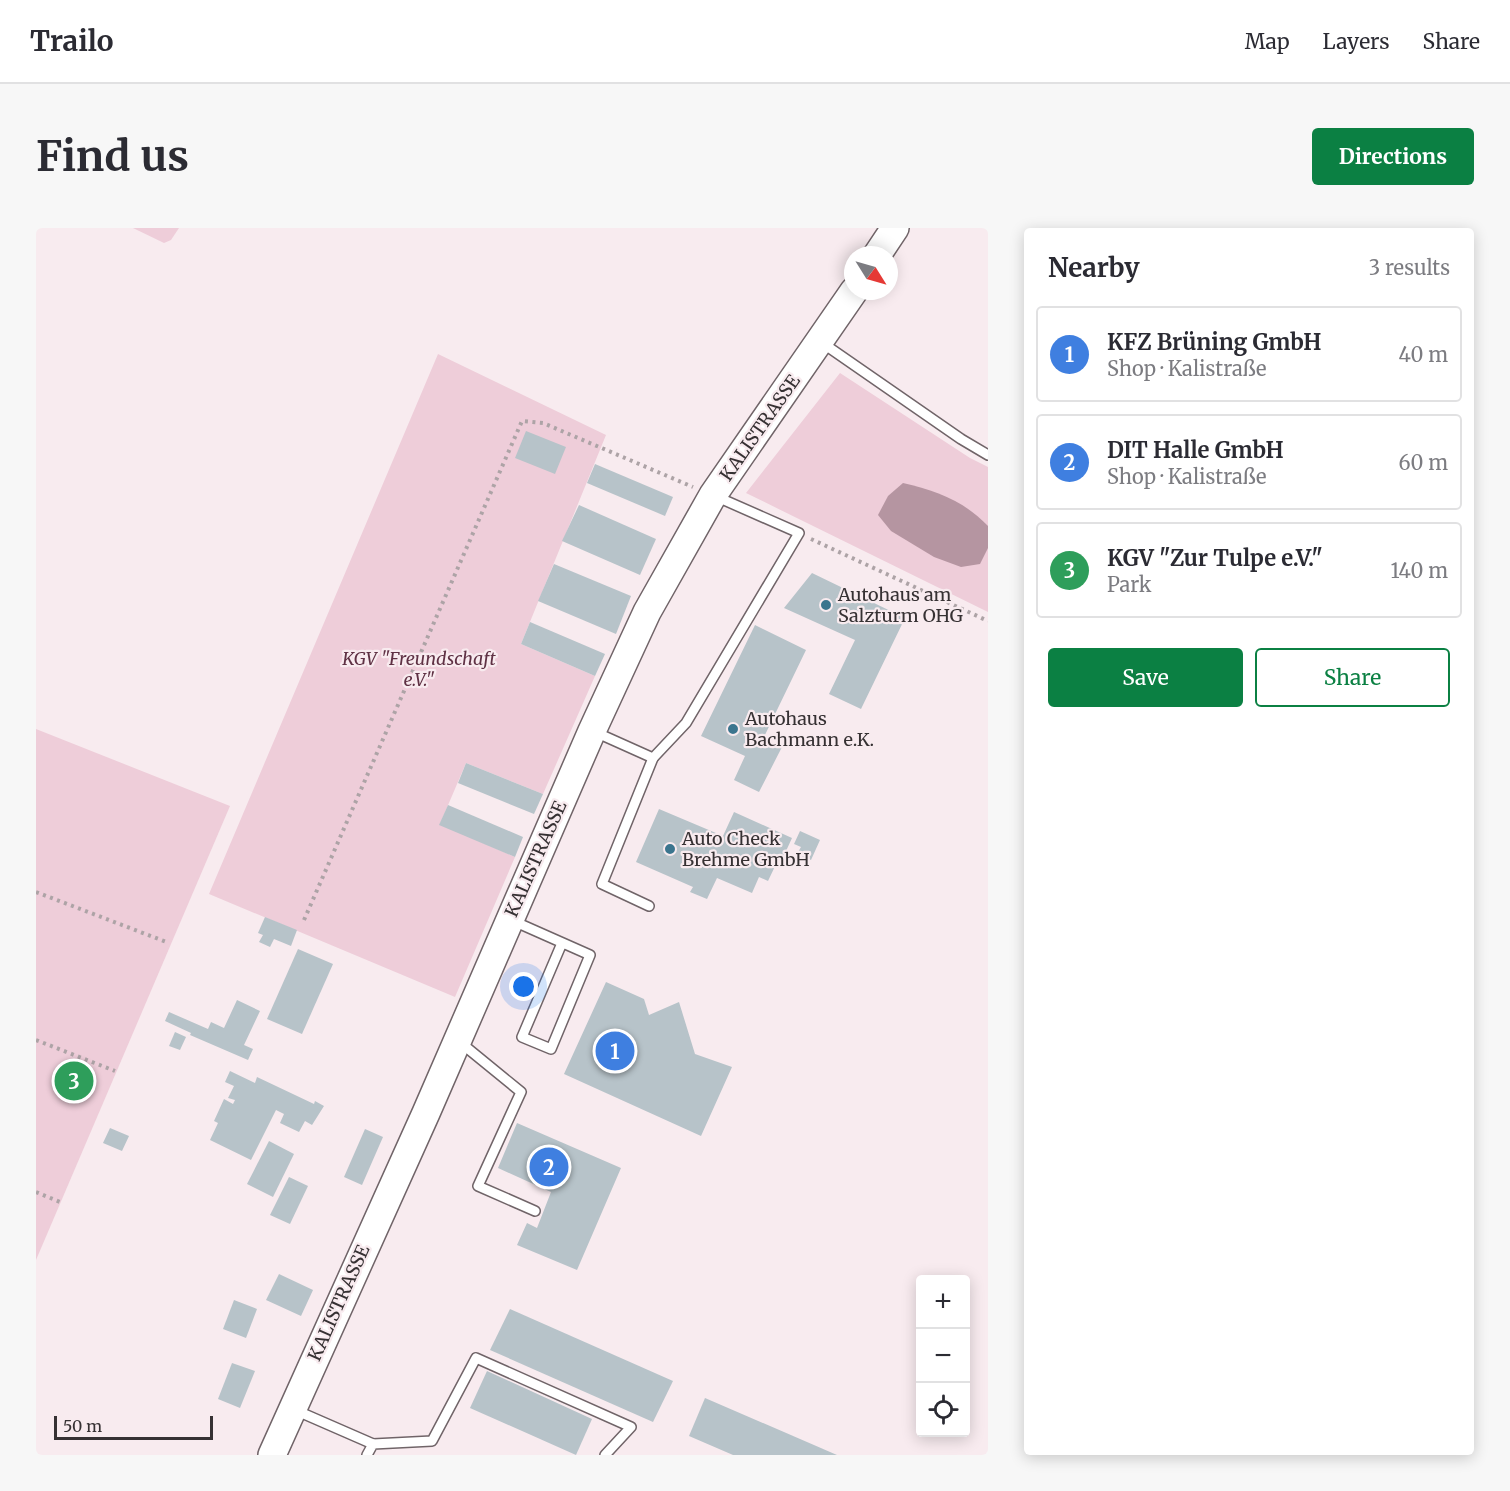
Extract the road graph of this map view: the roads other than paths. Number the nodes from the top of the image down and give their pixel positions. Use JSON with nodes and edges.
{"nodes":[{"id":1,"x":895,"y":228,"type":"edge"},
{"id":2,"x":884,"y":246,"type":"edge"},
{"id":3,"x":848,"y":300,"type":"edge"},
{"id":4,"x":820,"y":342,"type":"junction"},
{"id":5,"x":988,"y":454,"type":"edge"},
{"id":6,"x":713,"y":495,"type":"junction"},
{"id":7,"x":592,"y":731,"type":"junction"},
{"id":8,"x":653,"y":758,"type":"junction"},
{"id":9,"x":649,"y":906,"type":"dead end"},
{"id":10,"x":509,"y":919,"type":"junction"},
{"id":11,"x":562,"y":943,"type":"junction"},
{"id":12,"x":457,"y":1039,"type":"junction"},
{"id":13,"x":535,"y":1211,"type":"dead end"},
{"id":14,"x":291,"y":1409,"type":"junction"},
{"id":15,"x":373,"y":1444,"type":"junction"},
{"id":16,"x":272,"y":1455,"type":"edge"},
{"id":17,"x":367,"y":1455,"type":"edge"},
{"id":18,"x":605,"y":1455,"type":"edge"}],
"edges":[{"from":1,"to":2,"type":"street"},
{"from":3,"to":4,"type":"street","name":"KALISTRASSE"},
{"from":4,"to":5,"type":"lane"},
{"from":4,"to":6,"type":"street","name":"KALISTRASSE"},
{"from":6,"to":7,"type":"street","name":"KALISTRASSE"},
{"from":6,"to":8,"type":"lane"},
{"from":7,"to":8,"type":"lane"},
{"from":7,"to":10,"type":"street","name":"KALISTRASSE"},
{"from":8,"to":9,"type":"lane"},
{"from":10,"to":11,"type":"lane"},
{"from":10,"to":12,"type":"street","name":"KALISTRASSE"},
{"from":11,"to":11,"type":"lane"},
{"from":12,"to":13,"type":"lane"},
{"from":12,"to":14,"type":"street","name":"KALISTRASSE"},
{"from":14,"to":15,"type":"lane"},
{"from":14,"to":16,"type":"street","name":"KALISTRASSE"},
{"from":15,"to":17,"type":"lane"},
{"from":15,"to":18,"type":"lane"}]}
